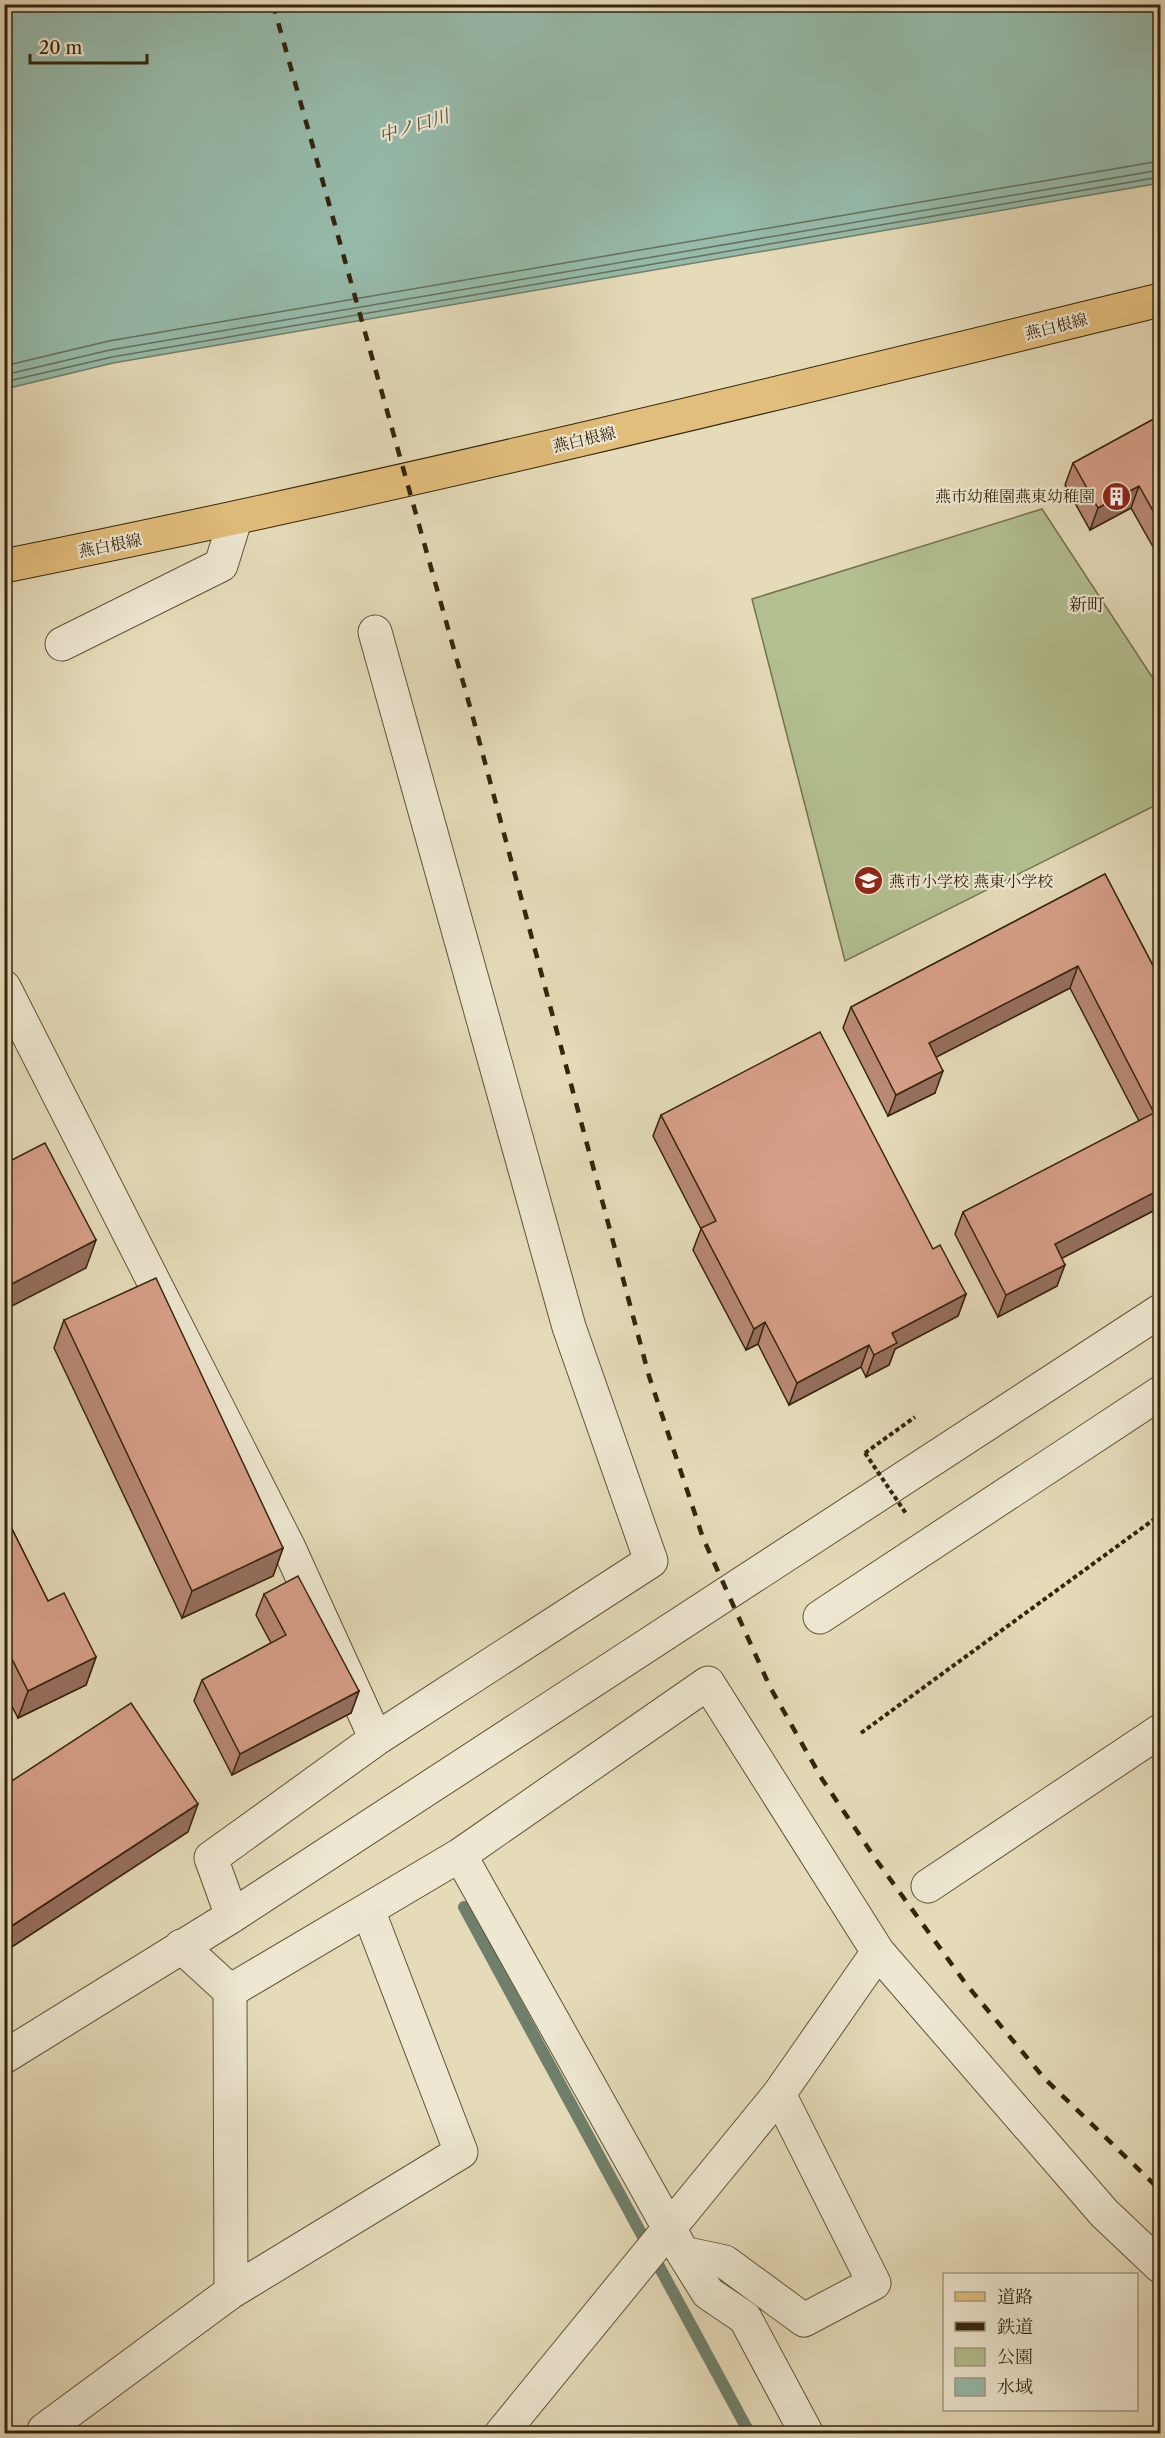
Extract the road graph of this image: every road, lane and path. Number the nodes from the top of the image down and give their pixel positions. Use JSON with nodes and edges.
{"nodes":[{"id":1,"x":1161,"y":300,"type":"edge"},
{"id":2,"x":235,"y":520,"type":"junction"},
{"id":3,"x":4,"y":566,"type":"edge"},
{"id":4,"x":375,"y":632,"type":"dead end"},
{"id":5,"x":62,"y":644,"type":"dead end"},
{"id":6,"x":4,"y":987,"type":"edge"},
{"id":7,"x":1161,"y":1311,"type":"edge"},
{"id":8,"x":1161,"y":1393,"type":"edge"},
{"id":9,"x":915,"y":1417,"type":"dead end"},
{"id":10,"x":907,"y":1515,"type":"dead end"},
{"id":11,"x":1161,"y":1515,"type":"edge"},
{"id":12,"x":820,"y":1617,"type":"dead end"},
{"id":13,"x":1160,"y":1731,"type":"edge"},
{"id":14,"x":861,"y":1733,"type":"dead end"},
{"id":15,"x":376,"y":1739,"type":"junction"},
{"id":16,"x":460,"y":1855,"type":"junction"},
{"id":17,"x":928,"y":1886,"type":"dead end"},
{"id":18,"x":368,"y":1910,"type":"junction"},
{"id":19,"x":232,"y":1916,"type":"junction"},
{"id":20,"x":875,"y":1933,"type":"junction"},
{"id":21,"x":181,"y":1946,"type":"junction"},
{"id":22,"x":230,"y":1991,"type":"junction"},
{"id":23,"x":4,"y":2057,"type":"edge"},
{"id":24,"x":779,"y":2094,"type":"junction"},
{"id":25,"x":676,"y":2240,"type":"junction"},
{"id":26,"x":1161,"y":2266,"type":"edge"},
{"id":27,"x":231,"y":2292,"type":"junction"},
{"id":28,"x":45,"y":2433,"type":"edge"},
{"id":29,"x":501,"y":2433,"type":"edge"},
{"id":30,"x":807,"y":2433,"type":"edge"}],
"edges":[{"from":1,"to":2,"type":"main road","name":"燕白根線"},
{"from":2,"to":3,"type":"main road","name":"燕白根線"},
{"from":2,"to":5,"type":"street"},
{"from":4,"to":15,"type":"street"},
{"from":6,"to":15,"type":"street"},
{"from":7,"to":19,"type":"street"},
{"from":8,"to":12,"type":"street"},
{"from":9,"to":10,"type":"path","bridge":true},
{"from":11,"to":14,"type":"path"},
{"from":13,"to":17,"type":"street"},
{"from":15,"to":19,"type":"street"},
{"from":16,"to":18,"type":"street"},
{"from":16,"to":20,"type":"street"},
{"from":16,"to":25,"type":"street"},
{"from":18,"to":22,"type":"street"},
{"from":18,"to":27,"type":"street"},
{"from":19,"to":21,"type":"street"},
{"from":20,"to":24,"type":"street"},
{"from":20,"to":26,"type":"street"},
{"from":21,"to":22,"type":"street"},
{"from":21,"to":23,"type":"street"},
{"from":22,"to":27,"type":"street"},
{"from":24,"to":25,"type":"street"},
{"from":24,"to":25,"type":"street"},
{"from":25,"to":29,"type":"street"},
{"from":25,"to":30,"type":"street"},
{"from":27,"to":28,"type":"street"}]}
